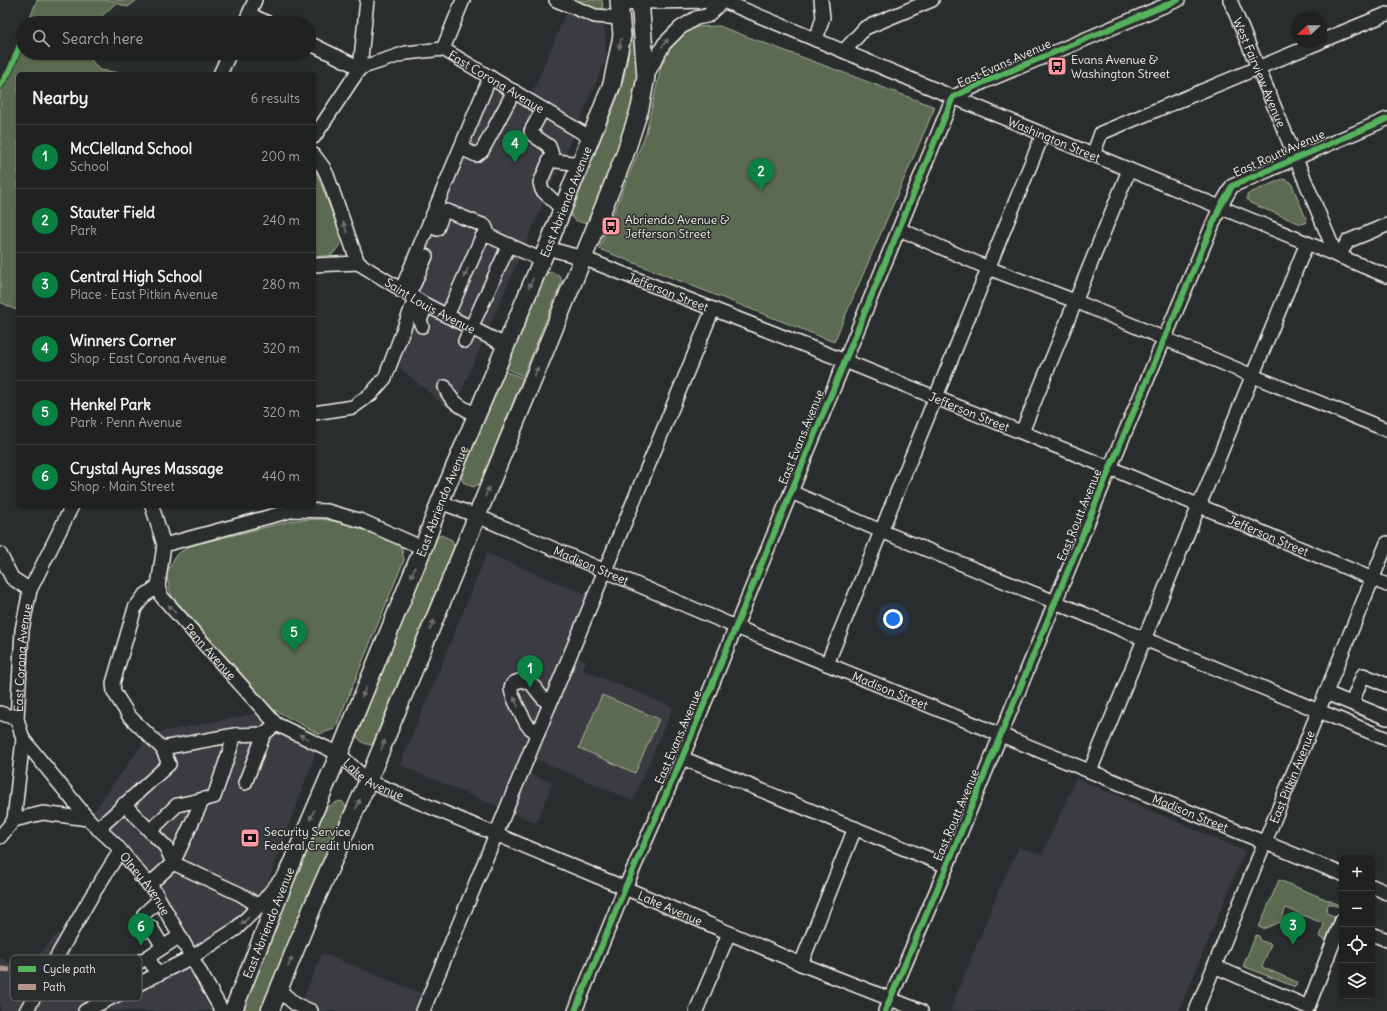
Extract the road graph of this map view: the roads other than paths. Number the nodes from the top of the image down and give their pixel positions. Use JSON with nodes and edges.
{"nodes":[{"id":1,"x":255,"y":0,"type":"edge"},
{"id":2,"x":367,"y":0,"type":"edge"},
{"id":3,"x":463,"y":0,"type":"edge"},
{"id":4,"x":556,"y":0,"type":"edge"},
{"id":5,"x":723,"y":0,"type":"edge"},
{"id":6,"x":821,"y":0,"type":"edge"},
{"id":7,"x":932,"y":0,"type":"edge"},
{"id":8,"x":1178,"y":0,"type":"edge"},
{"id":9,"x":1230,"y":0,"type":"edge"},
{"id":10,"x":640,"y":1,"type":"edge"},
{"id":11,"x":620,"y":8,"type":"edge"},
{"id":12,"x":1387,"y":14,"type":"edge"},
{"id":13,"x":248,"y":16,"type":"edge"},
{"id":14,"x":1327,"y":39,"type":"edge"},
{"id":15,"x":816,"y":40,"type":"junction"},
{"id":16,"x":316,"y":46,"type":"edge"},
{"id":17,"x":1305,"y":48,"type":"edge"},
{"id":18,"x":444,"y":49,"type":"junction"},
{"id":19,"x":844,"y":51,"type":"junction"},
{"id":20,"x":227,"y":60,"type":"edge"},
{"id":21,"x":1258,"y":67,"type":"junction"},
{"id":22,"x":360,"y":68,"type":"junction"},
{"id":23,"x":221,"y":72,"type":"edge"},
{"id":24,"x":490,"y":77,"type":"junction"},
{"id":25,"x":646,"y":77,"type":"junction"},
{"id":26,"x":514,"y":91,"type":"junction"},
{"id":27,"x":953,"y":97,"type":"junction"},
{"id":28,"x":543,"y":109,"type":"junction"},
{"id":29,"x":1387,"y":119,"type":"edge"},
{"id":30,"x":316,"y":134,"type":"edge"},
{"id":31,"x":1043,"y":134,"type":"junction"},
{"id":32,"x":591,"y":138,"type":"junction"},
{"id":33,"x":461,"y":148,"type":"junction"},
{"id":34,"x":1093,"y":155,"type":"junction"},
{"id":35,"x":1295,"y":157,"type":"junction"},
{"id":36,"x":316,"y":158,"type":"edge"},
{"id":37,"x":549,"y":160,"type":"junction"},
{"id":38,"x":580,"y":164,"type":"junction"},
{"id":39,"x":1129,"y":170,"type":"junction"},
{"id":40,"x":1220,"y":207,"type":"junction"},
{"id":41,"x":562,"y":209,"type":"junction"},
{"id":42,"x":1387,"y":225,"type":"edge"},
{"id":43,"x":899,"y":229,"type":"junction"},
{"id":44,"x":486,"y":237,"type":"junction"},
{"id":45,"x":1307,"y":243,"type":"junction"},
{"id":46,"x":509,"y":245,"type":"junction"},
{"id":47,"x":544,"y":254,"type":"junction"},
{"id":48,"x":1337,"y":255,"type":"junction"},
{"id":49,"x":583,"y":258,"type":"junction"},
{"id":50,"x":358,"y":264,"type":"junction"},
{"id":51,"x":316,"y":265,"type":"edge"},
{"id":52,"x":988,"y":268,"type":"junction"},
{"id":53,"x":1387,"y":276,"type":"edge"},
{"id":54,"x":412,"y":298,"type":"junction"},
{"id":55,"x":1075,"y":301,"type":"junction"},
{"id":56,"x":713,"y":309,"type":"junction"},
{"id":57,"x":447,"y":316,"type":"junction"},
{"id":58,"x":422,"y":326,"type":"dead end"},
{"id":59,"x":471,"y":328,"type":"junction"},
{"id":60,"x":1165,"y":338,"type":"junction"},
{"id":61,"x":465,"y":341,"type":"dead end"},
{"id":62,"x":505,"y":345,"type":"junction"},
{"id":63,"x":844,"y":361,"type":"junction"},
{"id":64,"x":1253,"y":376,"type":"junction"},
{"id":65,"x":445,"y":387,"type":"dead end"},
{"id":66,"x":936,"y":397,"type":"junction"},
{"id":67,"x":316,"y":413,"type":"edge"},
{"id":68,"x":476,"y":414,"type":"junction"},
{"id":69,"x":1387,"y":430,"type":"edge"},
{"id":70,"x":1022,"y":432,"type":"junction"},
{"id":71,"x":1110,"y":468,"type":"junction"},
{"id":72,"x":791,"y":492,"type":"junction"},
{"id":73,"x":440,"y":502,"type":"junction"},
{"id":74,"x":1199,"y":506,"type":"junction"},
{"id":75,"x":71,"y":508,"type":"edge"},
{"id":76,"x":153,"y":508,"type":"edge"},
{"id":77,"x":294,"y":508,"type":"edge"},
{"id":78,"x":477,"y":516,"type":"junction"},
{"id":79,"x":881,"y":531,"type":"junction"},
{"id":80,"x":1387,"y":543,"type":"edge"},
{"id":81,"x":164,"y":545,"type":"junction"},
{"id":82,"x":423,"y":548,"type":"junction"},
{"id":83,"x":0,"y":554,"type":"edge"},
{"id":84,"x":605,"y":571,"type":"junction"},
{"id":85,"x":1372,"y":579,"type":"junction"},
{"id":86,"x":1387,"y":585,"type":"edge"},
{"id":87,"x":158,"y":586,"type":"junction"},
{"id":88,"x":30,"y":590,"type":"junction"},
{"id":89,"x":1055,"y":602,"type":"junction"},
{"id":90,"x":736,"y":627,"type":"junction"},
{"id":91,"x":1145,"y":639,"type":"junction"},
{"id":92,"x":826,"y":664,"type":"junction"},
{"id":93,"x":1387,"y":685,"type":"edge"},
{"id":94,"x":1326,"y":692,"type":"junction"},
{"id":95,"x":1352,"y":703,"type":"junction"},
{"id":96,"x":550,"y":704,"type":"junction"},
{"id":97,"x":1318,"y":711,"type":"junction"},
{"id":98,"x":0,"y":714,"type":"edge"},
{"id":99,"x":1387,"y":718,"type":"edge"},
{"id":100,"x":17,"y":719,"type":"junction"},
{"id":101,"x":276,"y":724,"type":"junction"},
{"id":102,"x":538,"y":733,"type":"junction"},
{"id":103,"x":264,"y":734,"type":"junction"},
{"id":104,"x":1001,"y":735,"type":"junction"},
{"id":105,"x":235,"y":736,"type":"junction"},
{"id":106,"x":23,"y":739,"type":"junction"},
{"id":107,"x":1387,"y":739,"type":"edge"},
{"id":108,"x":162,"y":748,"type":"junction"},
{"id":109,"x":339,"y":754,"type":"junction"},
{"id":110,"x":682,"y":758,"type":"junction"},
{"id":111,"x":1090,"y":771,"type":"junction"},
{"id":112,"x":368,"y":781,"type":"junction"},
{"id":113,"x":245,"y":783,"type":"dead end"},
{"id":114,"x":208,"y":798,"type":"junction"},
{"id":115,"x":124,"y":804,"type":"junction"},
{"id":116,"x":88,"y":819,"type":"junction"},
{"id":117,"x":14,"y":820,"type":"junction"},
{"id":118,"x":854,"y":828,"type":"junction"},
{"id":119,"x":98,"y":829,"type":"junction"},
{"id":120,"x":150,"y":831,"type":"junction"},
{"id":121,"x":496,"y":835,"type":"junction"},
{"id":122,"x":0,"y":837,"type":"edge"},
{"id":123,"x":1265,"y":841,"type":"junction"},
{"id":124,"x":120,"y":851,"type":"junction"},
{"id":125,"x":173,"y":863,"type":"junction"},
{"id":126,"x":947,"y":866,"type":"junction"},
{"id":127,"x":288,"y":870,"type":"junction"},
{"id":128,"x":1339,"y":873,"type":"edge"},
{"id":129,"x":149,"y":885,"type":"junction"},
{"id":130,"x":1375,"y":887,"type":"edge"},
{"id":131,"x":625,"y":888,"type":"junction"},
{"id":132,"x":1387,"y":893,"type":"edge"},
{"id":133,"x":160,"y":900,"type":"junction"},
{"id":134,"x":259,"y":906,"type":"junction"},
{"id":135,"x":144,"y":914,"type":"dead end"},
{"id":136,"x":168,"y":915,"type":"junction"},
{"id":137,"x":1340,"y":927,"type":"edge"},
{"id":138,"x":729,"y":933,"type":"junction"},
{"id":139,"x":1375,"y":935,"type":"edge"},
{"id":140,"x":180,"y":936,"type":"junction"},
{"id":141,"x":1387,"y":940,"type":"edge"},
{"id":142,"x":163,"y":947,"type":"junction"},
{"id":143,"x":58,"y":955,"type":"edge"},
{"id":144,"x":148,"y":957,"type":"junction"},
{"id":145,"x":192,"y":957,"type":"junction"},
{"id":146,"x":142,"y":961,"type":"edge"},
{"id":147,"x":801,"y":964,"type":"junction"},
{"id":148,"x":1214,"y":966,"type":"junction"},
{"id":149,"x":157,"y":974,"type":"junction"},
{"id":150,"x":142,"y":982,"type":"edge"},
{"id":151,"x":279,"y":990,"type":"junction"},
{"id":152,"x":890,"y":998,"type":"junction"},
{"id":153,"x":32,"y":1001,"type":"edge"},
{"id":154,"x":104,"y":1001,"type":"edge"},
{"id":155,"x":1309,"y":1009,"type":"edge"},
{"id":156,"x":26,"y":1011,"type":"edge"},
{"id":157,"x":85,"y":1011,"type":"edge"},
{"id":158,"x":222,"y":1011,"type":"edge"},
{"id":159,"x":233,"y":1011,"type":"edge"},
{"id":160,"x":270,"y":1011,"type":"edge"},
{"id":161,"x":311,"y":1011,"type":"edge"},
{"id":162,"x":423,"y":1011,"type":"edge"},
{"id":163,"x":575,"y":1011,"type":"edge"},
{"id":164,"x":696,"y":1011,"type":"edge"},
{"id":165,"x":885,"y":1011,"type":"edge"},
{"id":166,"x":921,"y":1011,"type":"edge"},
{"id":167,"x":1196,"y":1011,"type":"edge"}],
"edges":[{"from":1,"to":13,"type":"street"},
{"from":2,"to":22,"type":"street"},
{"from":3,"to":18,"type":"street"},
{"from":4,"to":11,"type":"street"},
{"from":5,"to":10,"type":"street"},
{"from":5,"to":15,"type":"street","name":"Washington Street"},
{"from":25,"to":5,"type":"street","one_way":true},
{"from":6,"to":15,"type":"street"},
{"from":7,"to":19,"type":"street"},
{"from":8,"to":27,"type":"street","name":"East Evans Avenue"},
{"from":9,"to":21,"type":"street","name":"West Fairview Avenue"},
{"from":10,"to":11,"type":"street"},
{"from":10,"to":25,"type":"main road"},
{"from":11,"to":32,"type":"main road","name":"East Abriendo Avenue","one_way":true},
{"from":12,"to":14,"type":"street"},
{"from":15,"to":19,"type":"street","name":"Washington Street"},
{"from":16,"to":22,"type":"street"},
{"from":17,"to":21,"type":"street"},
{"from":18,"to":22,"type":"street","name":"East Corona Avenue"},
{"from":18,"to":24,"type":"street","name":"East Corona Avenue"},
{"from":19,"to":27,"type":"street","name":"Washington Street"},
{"from":20,"to":23,"type":"street"},
{"from":21,"to":34,"type":"street"},
{"from":21,"to":35,"type":"street","name":"West Fairview Avenue"},
{"from":22,"to":30,"type":"street"},
{"from":24,"to":26,"type":"street","name":"East Corona Avenue"},
{"from":24,"to":33,"type":"street"},
{"from":25,"to":49,"type":"main road"},
{"from":26,"to":28,"type":"street","name":"East Corona Avenue"},
{"from":26,"to":33,"type":"street"},
{"from":27,"to":31,"type":"street","name":"Washington Street"},
{"from":27,"to":43,"type":"street","name":"East Evans Avenue"},
{"from":28,"to":32,"type":"street","name":"East Corona Avenue"},
{"from":28,"to":37,"type":"street"},
{"from":29,"to":35,"type":"street","name":"East Routt Avenue"},
{"from":31,"to":34,"type":"street","name":"Washington Street"},
{"from":31,"to":52,"type":"street"},
{"from":32,"to":38,"type":"main road","name":"East Abriendo Avenue"},
{"from":33,"to":54,"type":"street"},
{"from":34,"to":39,"type":"street","name":"Washington Street"},
{"from":35,"to":40,"type":"street","name":"East Routt Avenue"},
{"from":35,"to":48,"type":"street","name":"West Fairview Avenue"},
{"from":50,"to":36,"type":"street","one_way":true},
{"from":37,"to":38,"type":"street"},
{"from":37,"to":41,"type":"street"},
{"from":38,"to":41,"type":"main road","name":"East Abriendo Avenue"},
{"from":39,"to":40,"type":"street","name":"Washington Street"},
{"from":39,"to":55,"type":"street"},
{"from":40,"to":45,"type":"street","name":"Washington Street"},
{"from":40,"to":60,"type":"street","name":"East Routt Avenue"},
{"from":41,"to":47,"type":"main road","name":"East Abriendo Avenue"},
{"from":42,"to":48,"type":"street"},
{"from":43,"to":52,"type":"street"},
{"from":43,"to":63,"type":"street","name":"East Evans Avenue"},
{"from":44,"to":46,"type":"street","name":"Jefferson Street"},
{"from":44,"to":54,"type":"street"},
{"from":44,"to":57,"type":"street","one_way":true},
{"from":45,"to":48,"type":"street","name":"Washington Street"},
{"from":45,"to":64,"type":"street"},
{"from":46,"to":47,"type":"street","name":"Jefferson Street"},
{"from":46,"to":59,"type":"street"},
{"from":47,"to":49,"type":"street","name":"Jefferson Street"},
{"from":47,"to":62,"type":"main road","name":"East Abriendo Avenue","one_way":true},
{"from":48,"to":53,"type":"street","name":"Washington Street"},
{"from":49,"to":56,"type":"street","name":"Jefferson Street"},
{"from":78,"to":49,"type":"main road","one_way":true},
{"from":50,"to":51,"type":"street"},
{"from":50,"to":54,"type":"street","name":"Saint Louis Avenue"},
{"from":52,"to":55,"type":"street"},
{"from":52,"to":66,"type":"street"},
{"from":54,"to":57,"type":"street","name":"Saint Louis Avenue"},
{"from":54,"to":58,"type":"street"},
{"from":54,"to":67,"type":"street"},
{"from":55,"to":60,"type":"street"},
{"from":55,"to":70,"type":"street"},
{"from":56,"to":63,"type":"street","name":"Jefferson Street"},
{"from":56,"to":84,"type":"street"},
{"from":57,"to":59,"type":"street","name":"Saint Louis Avenue"},
{"from":59,"to":61,"type":"street"},
{"from":59,"to":62,"type":"street","name":"Saint Louis Avenue"},
{"from":60,"to":64,"type":"street"},
{"from":60,"to":71,"type":"street","name":"East Routt Avenue"},
{"from":62,"to":68,"type":"main road","name":"East Abriendo Avenue"},
{"from":63,"to":66,"type":"street","name":"Jefferson Street"},
{"from":63,"to":72,"type":"street","name":"East Evans Avenue"},
{"from":64,"to":69,"type":"street"},
{"from":64,"to":74,"type":"street"},
{"from":65,"to":68,"type":"street"},
{"from":66,"to":70,"type":"street","name":"Jefferson Street"},
{"from":66,"to":79,"type":"street"},
{"from":68,"to":73,"type":"main road","name":"East Abriendo Avenue"},
{"from":70,"to":71,"type":"street","name":"Jefferson Street"},
{"from":71,"to":74,"type":"street","name":"Jefferson Street"},
{"from":71,"to":89,"type":"street","name":"East Routt Avenue"},
{"from":72,"to":79,"type":"street"},
{"from":72,"to":90,"type":"street","name":"East Evans Avenue"},
{"from":73,"to":78,"type":"street","name":"Madison Street"},
{"from":73,"to":82,"type":"main road","name":"East Abriendo Avenue"},
{"from":74,"to":85,"type":"street","name":"Jefferson Street"},
{"from":74,"to":91,"type":"street"},
{"from":75,"to":88,"type":"street","name":"East Corona Avenue"},
{"from":76,"to":81,"type":"street"},
{"from":77,"to":81,"type":"street"},
{"from":77,"to":82,"type":"street"},
{"from":78,"to":84,"type":"street","name":"Madison Street"},
{"from":112,"to":78,"type":"main road","one_way":true},
{"from":79,"to":89,"type":"street"},
{"from":79,"to":92,"type":"street"},
{"from":80,"to":85,"type":"street","name":"East Pitkin Avenue"},
{"from":81,"to":87,"type":"street"},
{"from":82,"to":109,"type":"main road","name":"East Abriendo Avenue","one_way":true},
{"from":83,"to":88,"type":"street"},
{"from":84,"to":90,"type":"street","name":"Madison Street"},
{"from":84,"to":96,"type":"street"},
{"from":85,"to":86,"type":"street","name":"Jefferson Street"},
{"from":85,"to":94,"type":"street","name":"East Pitkin Avenue"},
{"from":101,"to":87,"type":"street","name":"Penn Avenue","one_way":true},
{"from":87,"to":108,"type":"street"},
{"from":88,"to":100,"type":"street","name":"East Corona Avenue"},
{"from":89,"to":91,"type":"street"},
{"from":89,"to":104,"type":"street","name":"East Routt Avenue"},
{"from":90,"to":92,"type":"street","name":"Madison Street"},
{"from":90,"to":110,"type":"street","name":"East Evans Avenue"},
{"from":91,"to":97,"type":"street"},
{"from":91,"to":111,"type":"street"},
{"from":92,"to":104,"type":"street","name":"Madison Street"},
{"from":93,"to":95,"type":"street"},
{"from":94,"to":95,"type":"street"},
{"from":94,"to":97,"type":"street","name":"East Pitkin Avenue"},
{"from":95,"to":99,"type":"street"},
{"from":96,"to":102,"type":"street"},
{"from":102,"to":96,"type":"street","one_way":true},
{"from":97,"to":107,"type":"street"},
{"from":97,"to":123,"type":"street","name":"East Pitkin Avenue"},
{"from":98,"to":100,"type":"street"},
{"from":100,"to":106,"type":"street","name":"East Corona Avenue"},
{"from":101,"to":103,"type":"street"},
{"from":109,"to":101,"type":"street","name":"Penn Avenue","one_way":true},
{"from":102,"to":121,"type":"street"},
{"from":103,"to":105,"type":"street"},
{"from":103,"to":113,"type":"street"},
{"from":104,"to":111,"type":"street","name":"Madison Street"},
{"from":104,"to":126,"type":"street","name":"East Routt Avenue"},
{"from":105,"to":108,"type":"street"},
{"from":105,"to":114,"type":"street"},
{"from":106,"to":116,"type":"street","name":"Olney Avenue"},
{"from":106,"to":117,"type":"street","name":"East Corona Avenue"},
{"from":108,"to":115,"type":"street"},
{"from":109,"to":112,"type":"street","name":"Lake Avenue"},
{"from":109,"to":127,"type":"main road","name":"East Abriendo Avenue","one_way":true},
{"from":110,"to":118,"type":"street"},
{"from":110,"to":131,"type":"street","name":"East Evans Avenue"},
{"from":111,"to":123,"type":"street","name":"Madison Street"},
{"from":112,"to":121,"type":"street","name":"Lake Avenue"},
{"from":151,"to":112,"type":"main road","one_way":true},
{"from":114,"to":120,"type":"street"},
{"from":114,"to":125,"type":"street"},
{"from":115,"to":119,"type":"street"},
{"from":115,"to":120,"type":"street"},
{"from":116,"to":117,"type":"street"},
{"from":116,"to":119,"type":"street","name":"Olney Avenue"},
{"from":117,"to":122,"type":"street"},
{"from":118,"to":126,"type":"street"},
{"from":118,"to":147,"type":"street"},
{"from":119,"to":124,"type":"street","name":"Olney Avenue"},
{"from":120,"to":125,"type":"street"},
{"from":121,"to":131,"type":"street","name":"Lake Avenue"},
{"from":121,"to":162,"type":"street"},
{"from":123,"to":128,"type":"street","name":"Madison Street"},
{"from":123,"to":148,"type":"street","name":"East Pitkin Avenue"},
{"from":124,"to":129,"type":"street","name":"Olney Avenue"},
{"from":124,"to":143,"type":"street"},
{"from":125,"to":129,"type":"street"},
{"from":125,"to":134,"type":"street"},
{"from":126,"to":152,"type":"street","name":"East Routt Avenue"},
{"from":127,"to":134,"type":"street"},
{"from":127,"to":159,"type":"main road","name":"East Abriendo Avenue"},
{"from":129,"to":133,"type":"street","name":"Olney Avenue"},
{"from":130,"to":132,"type":"street"},
{"from":131,"to":138,"type":"street","name":"Lake Avenue"},
{"from":131,"to":163,"type":"street","name":"East Evans Avenue"},
{"from":133,"to":135,"type":"street"},
{"from":133,"to":136,"type":"street","name":"Olney Avenue"},
{"from":134,"to":145,"type":"street","one_way":true},
{"from":136,"to":140,"type":"street","name":"Olney Avenue"},
{"from":136,"to":142,"type":"street"},
{"from":137,"to":155,"type":"street"},
{"from":138,"to":147,"type":"street","name":"Lake Avenue"},
{"from":138,"to":164,"type":"street"},
{"from":139,"to":141,"type":"street"},
{"from":140,"to":142,"type":"street"},
{"from":140,"to":145,"type":"street","name":"Olney Avenue"},
{"from":142,"to":144,"type":"street"},
{"from":144,"to":146,"type":"street"},
{"from":144,"to":149,"type":"street"},
{"from":145,"to":149,"type":"street"},
{"from":145,"to":158,"type":"street","name":"Olney Avenue"},
{"from":147,"to":152,"type":"street","name":"Lake Avenue"},
{"from":148,"to":155,"type":"street"},
{"from":148,"to":167,"type":"street","name":"East Pitkin Avenue"},
{"from":149,"to":150,"type":"street"},
{"from":151,"to":160,"type":"main road"},
{"from":151,"to":161,"type":"street"},
{"from":152,"to":165,"type":"street","name":"East Routt Avenue"},
{"from":152,"to":166,"type":"street","name":"Lake Avenue"},
{"from":153,"to":156,"type":"street"},
{"from":154,"to":157,"type":"street"}]}
